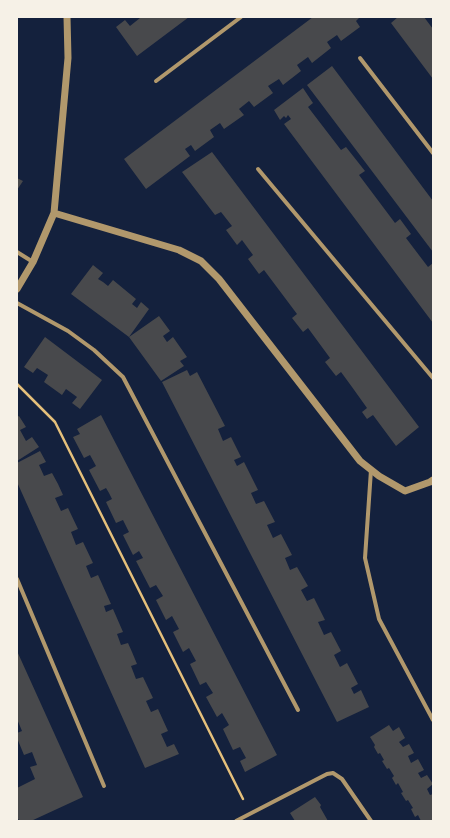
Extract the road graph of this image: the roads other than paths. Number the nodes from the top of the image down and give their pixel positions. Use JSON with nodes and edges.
{"nodes":[{"id":1,"x":67,"y":17,"type":"edge"},
{"id":2,"x":241,"y":17,"type":"edge"},
{"id":3,"x":360,"y":58,"type":"dead end"},
{"id":4,"x":156,"y":81,"type":"dead end"},
{"id":5,"x":433,"y":153,"type":"edge"},
{"id":6,"x":258,"y":169,"type":"dead end"},
{"id":7,"x":54,"y":213,"type":"junction"},
{"id":8,"x":17,"y":252,"type":"edge"},
{"id":9,"x":33,"y":262,"type":"junction"},
{"id":10,"x":17,"y":289,"type":"edge"},
{"id":11,"x":17,"y":302,"type":"edge"},
{"id":12,"x":433,"y":378,"type":"edge"},
{"id":13,"x":371,"y":470,"type":"junction"},
{"id":14,"x":433,"y":480,"type":"edge"},
{"id":15,"x":17,"y":579,"type":"edge"},
{"id":16,"x":298,"y":710,"type":"dead end"},
{"id":17,"x":433,"y":720,"type":"edge"},
{"id":18,"x":104,"y":786,"type":"dead end"},
{"id":19,"x":236,"y":821,"type":"edge"},
{"id":20,"x":371,"y":821,"type":"edge"}],
"edges":[{"from":1,"to":7,"type":"street"},
{"from":2,"to":4,"type":"street"},
{"from":3,"to":5,"type":"street"},
{"from":6,"to":12,"type":"street"},
{"from":7,"to":9,"type":"street"},
{"from":7,"to":13,"type":"street"},
{"from":8,"to":9,"type":"street"},
{"from":9,"to":10,"type":"street"},
{"from":11,"to":16,"type":"street"},
{"from":13,"to":14,"type":"street"},
{"from":13,"to":17,"type":"street"},
{"from":15,"to":18,"type":"street"},
{"from":19,"to":20,"type":"street"}]}
